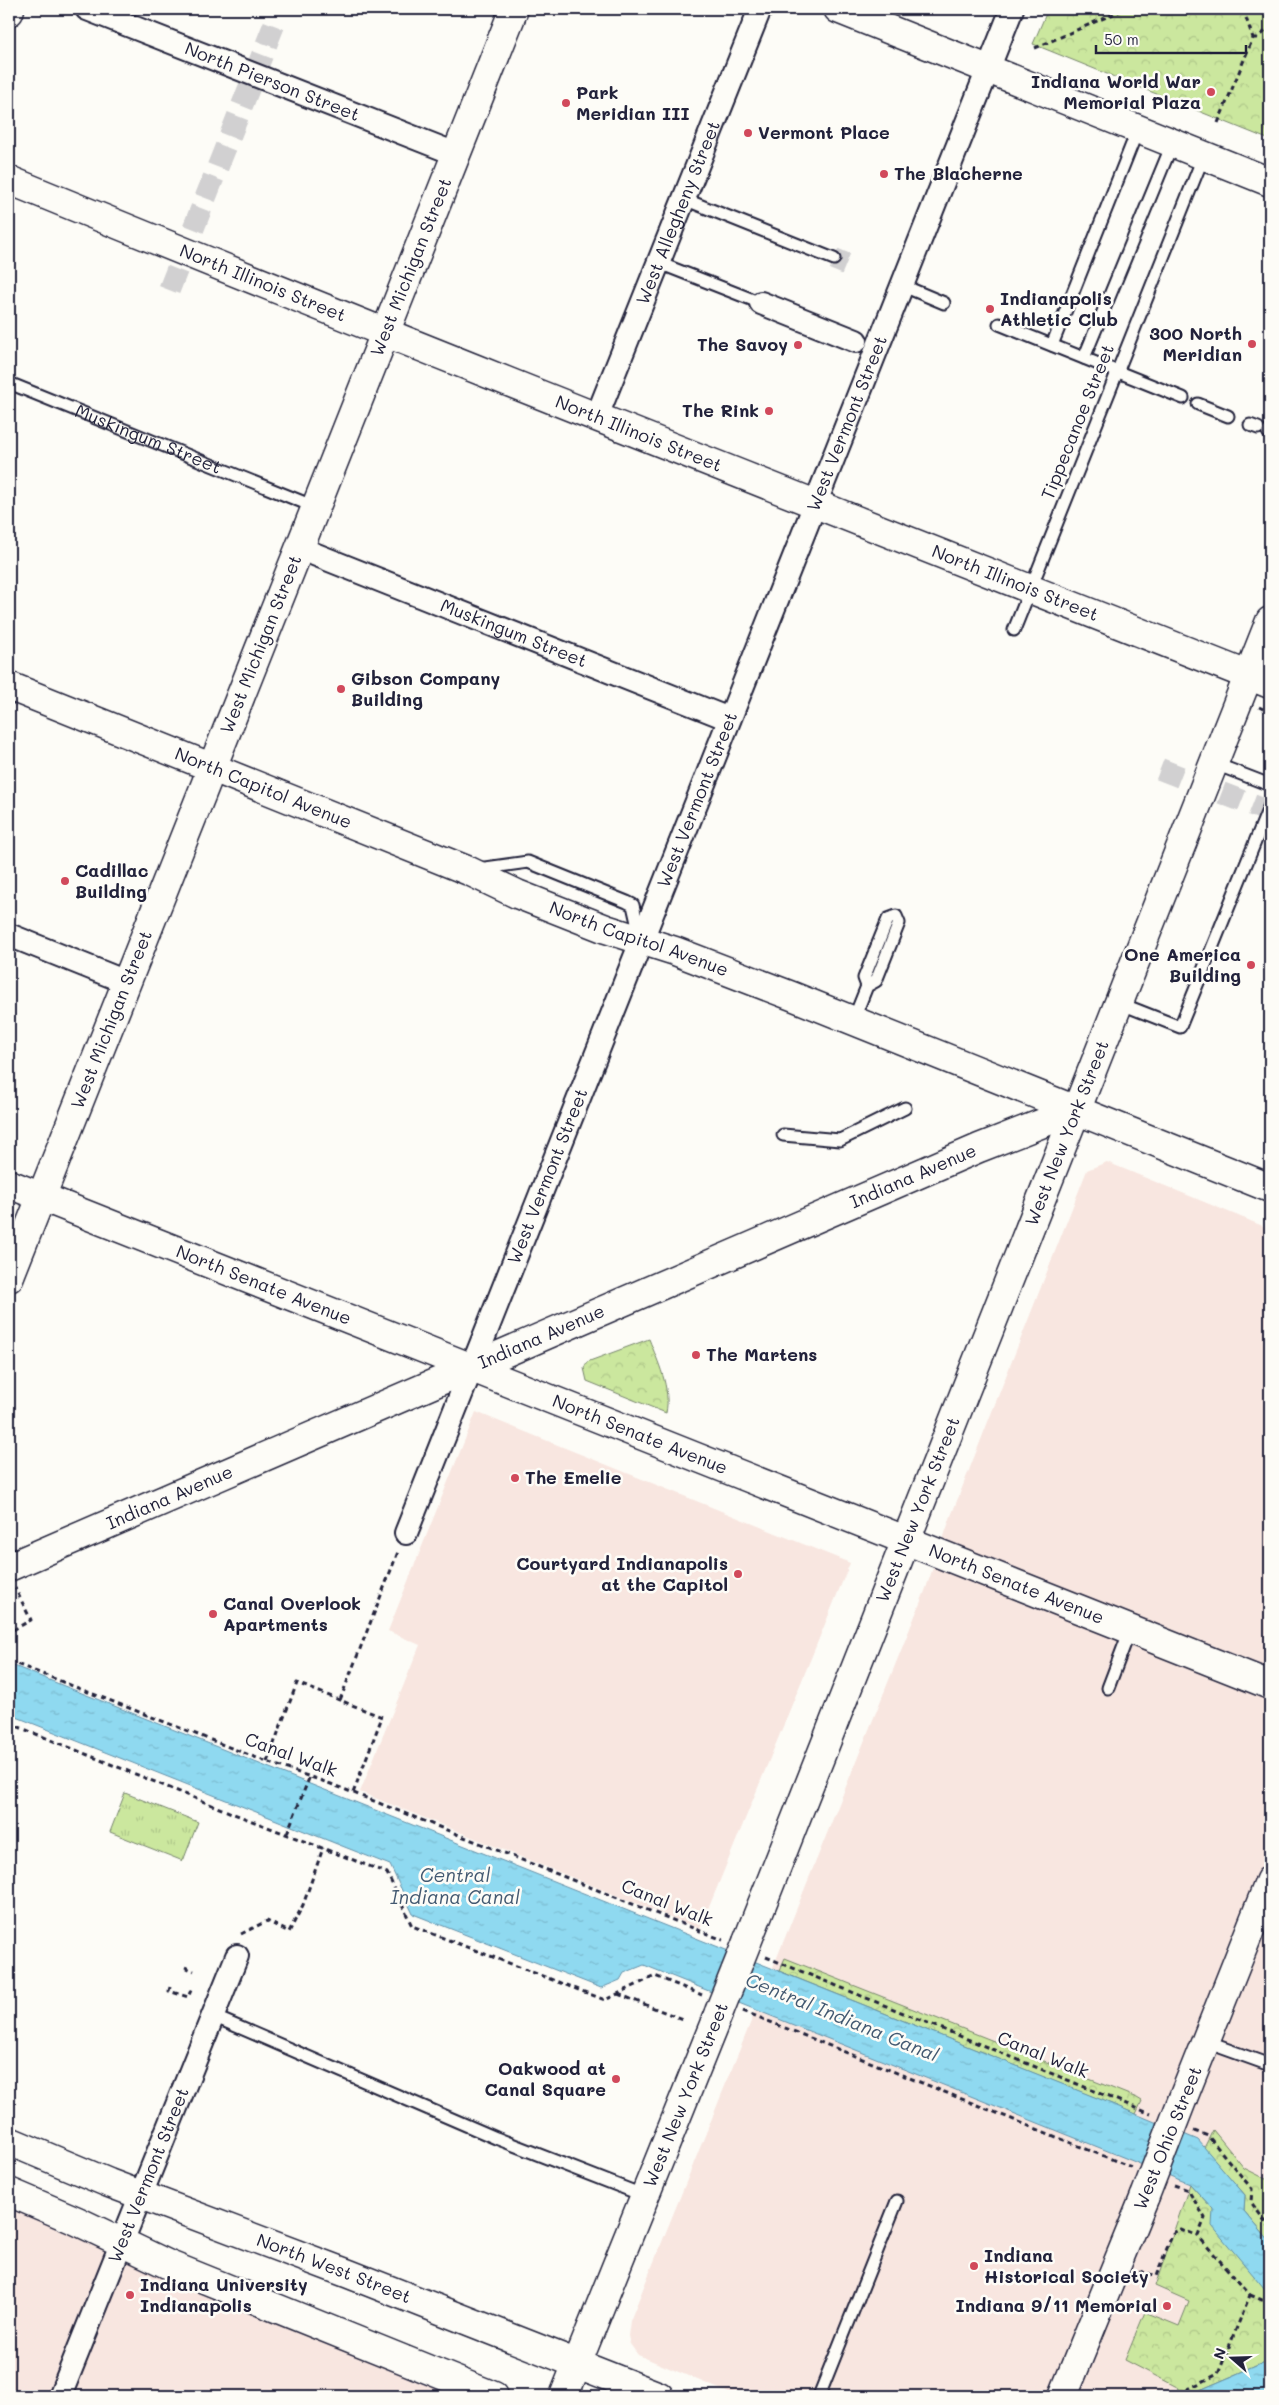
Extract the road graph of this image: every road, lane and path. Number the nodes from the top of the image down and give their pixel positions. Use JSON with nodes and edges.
{"nodes":[{"id":1,"x":87,"y":9,"type":"edge"},
{"id":2,"x":514,"y":9,"type":"edge"},
{"id":3,"x":760,"y":9,"type":"edge"},
{"id":4,"x":838,"y":9,"type":"edge"},
{"id":5,"x":1012,"y":9,"type":"edge"},
{"id":6,"x":1126,"y":9,"type":"edge"},
{"id":7,"x":1249,"y":9,"type":"edge"},
{"id":8,"x":1270,"y":28,"type":"edge"},
{"id":9,"x":1253,"y":38,"type":"junction"},
{"id":10,"x":1035,"y":48,"type":"dead end"},
{"id":11,"x":988,"y":68,"type":"junction"},
{"id":12,"x":1218,"y":123,"type":"dead end"},
{"id":13,"x":1138,"y":128,"type":"junction"},
{"id":14,"x":1173,"y":142,"type":"junction"},
{"id":15,"x":456,"y":154,"type":"junction"},
{"id":16,"x":1204,"y":155,"type":"junction"},
{"id":17,"x":9,"y":180,"type":"edge"},
{"id":18,"x":1270,"y":182,"type":"edge"},
{"id":19,"x":684,"y":199,"type":"junction"},
{"id":20,"x":834,"y":259,"type":"tunnel mouth"},
{"id":21,"x":659,"y":262,"type":"junction"},
{"id":22,"x":901,"y":286,"type":"junction"},
{"id":23,"x":944,"y":302,"type":"dead end"},
{"id":24,"x":760,"y":303,"type":"joint"},
{"id":25,"x":999,"y":324,"type":"dead end"},
{"id":26,"x":384,"y":334,"type":"junction"},
{"id":27,"x":856,"y":341,"type":"dead end"},
{"id":28,"x":1052,"y":345,"type":"junction"},
{"id":29,"x":1084,"y":358,"type":"junction"},
{"id":30,"x":1117,"y":371,"type":"junction"},
{"id":31,"x":9,"y":383,"type":"edge"},
{"id":32,"x":1183,"y":398,"type":"dead end"},
{"id":33,"x":1198,"y":404,"type":"dead end"},
{"id":34,"x":597,"y":416,"type":"junction"},
{"id":35,"x":1228,"y":416,"type":"dead end"},
{"id":36,"x":814,"y":504,"type":"junction"},
{"id":37,"x":315,"y":507,"type":"junction"},
{"id":38,"x":299,"y":548,"type":"junction"},
{"id":39,"x":1030,"y":590,"type":"junction"},
{"id":40,"x":1270,"y":621,"type":"edge"},
{"id":41,"x":1014,"y":630,"type":"dead end"},
{"id":42,"x":1259,"y":680,"type":"edge"},
{"id":43,"x":9,"y":686,"type":"edge"},
{"id":44,"x":729,"y":719,"type":"junction"},
{"id":45,"x":1213,"y":763,"type":"junction"},
{"id":46,"x":211,"y":766,"type":"junction"},
{"id":47,"x":1270,"y":785,"type":"edge"},
{"id":48,"x":1270,"y":806,"type":"edge"},
{"id":49,"x":9,"y":935,"type":"edge"},
{"id":50,"x":641,"y":942,"type":"junction"},
{"id":51,"x":126,"y":982,"type":"junction"},
{"id":52,"x":867,"y":986,"type":"junction"},
{"id":53,"x":1119,"y":1003,"type":"junction"},
{"id":54,"x":853,"y":1021,"type":"junction"},
{"id":55,"x":905,"y":1108,"type":"dead end"},
{"id":56,"x":1076,"y":1110,"type":"junction"},
{"id":57,"x":783,"y":1135,"type":"dead end"},
{"id":58,"x":9,"y":1184,"type":"edge"},
{"id":59,"x":1270,"y":1188,"type":"edge"},
{"id":60,"x":41,"y":1197,"type":"junction"},
{"id":61,"x":9,"y":1278,"type":"edge"},
{"id":62,"x":470,"y":1367,"type":"junction"},
{"id":63,"x":406,"y":1533,"type":"joint"},
{"id":64,"x":907,"y":1542,"type":"junction"},
{"id":65,"x":11,"y":1574,"type":"edge"},
{"id":66,"x":1130,"y":1630,"type":"junction"},
{"id":67,"x":9,"y":1638,"type":"edge"},
{"id":68,"x":9,"y":1661,"type":"edge"},
{"id":69,"x":1270,"y":1685,"type":"edge"},
{"id":70,"x":1108,"y":1688,"type":"dead end"},
{"id":71,"x":340,"y":1700,"type":"junction"},
{"id":72,"x":268,"y":1762,"type":"junction"},
{"id":73,"x":310,"y":1776,"type":"junction"},
{"id":74,"x":353,"y":1793,"type":"junction"},
{"id":75,"x":287,"y":1833,"type":"dead end"},
{"id":76,"x":323,"y":1848,"type":"dead end"},
{"id":77,"x":1270,"y":1880,"type":"edge"},
{"id":78,"x":241,"y":1934,"type":"dead end"},
{"id":79,"x":746,"y":1947,"type":"junction"},
{"id":80,"x":237,"y":1956,"type":"dead end"},
{"id":81,"x":184,"y":1967,"type":"dead end"},
{"id":82,"x":194,"y":1971,"type":"dead end"},
{"id":83,"x":170,"y":1987,"type":"dead end"},
{"id":84,"x":192,"y":1988,"type":"dead end"},
{"id":85,"x":617,"y":1994,"type":"dead end"},
{"id":86,"x":213,"y":2016,"type":"junction"},
{"id":87,"x":685,"y":2020,"type":"dead end"},
{"id":88,"x":1206,"y":2042,"type":"junction"},
{"id":89,"x":1270,"y":2065,"type":"edge"},
{"id":90,"x":1153,"y":2114,"type":"dead end"},
{"id":91,"x":1190,"y":2129,"type":"dead end"},
{"id":92,"x":9,"y":2141,"type":"edge"},
{"id":93,"x":9,"y":2192,"type":"edge"},
{"id":94,"x":142,"y":2195,"type":"junction"},
{"id":95,"x":645,"y":2196,"type":"junction"},
{"id":96,"x":898,"y":2201,"type":"dead end"},
{"id":97,"x":1270,"y":2228,"type":"edge"},
{"id":98,"x":1198,"y":2236,"type":"dead end"},
{"id":99,"x":123,"y":2243,"type":"junction"},
{"id":100,"x":1117,"y":2264,"type":"junction"},
{"id":101,"x":1250,"y":2295,"type":"dead end"},
{"id":102,"x":1270,"y":2300,"type":"edge"},
{"id":103,"x":576,"y":2364,"type":"junction"},
{"id":104,"x":60,"y":2396,"type":"edge"},
{"id":105,"x":494,"y":2396,"type":"edge"},
{"id":106,"x":564,"y":2396,"type":"edge"},
{"id":107,"x":659,"y":2396,"type":"edge"},
{"id":108,"x":819,"y":2396,"type":"edge"},
{"id":109,"x":1063,"y":2396,"type":"edge"}],
"edges":[{"from":1,"to":15,"type":"street","name":"North Pierson Street"},
{"from":2,"to":15,"type":"main road","name":"West Michigan Street"},
{"from":3,"to":19,"type":"street","name":"West Allegheny Street"},
{"from":4,"to":11,"type":"main road"},
{"from":5,"to":11,"type":"street","name":"West Vermont Street"},
{"from":6,"to":10,"type":"path"},
{"from":7,"to":9,"type":"path"},
{"from":8,"to":9,"type":"path"},
{"from":9,"to":12,"type":"path"},
{"from":11,"to":13,"type":"main road"},
{"from":11,"to":22,"type":"street","name":"West Vermont Street"},
{"from":13,"to":14,"type":"main road"},
{"from":13,"to":28,"type":"lane"},
{"from":14,"to":16,"type":"main road"},
{"from":14,"to":29,"type":"lane"},
{"from":15,"to":26,"type":"main road","name":"West Michigan Street"},
{"from":16,"to":18,"type":"main road"},
{"from":16,"to":30,"type":"lane","name":"Tippecanoe Street"},
{"from":17,"to":26,"type":"main road","name":"North Illinois Street"},
{"from":19,"to":20,"type":"lane"},
{"from":19,"to":21,"type":"street","name":"West Allegheny Street"},
{"from":21,"to":24,"type":"lane"},
{"from":21,"to":34,"type":"street","name":"West Allegheny Street"},
{"from":22,"to":23,"type":"lane"},
{"from":22,"to":36,"type":"street","name":"West Vermont Street"},
{"from":24,"to":27,"type":"street"},
{"from":25,"to":28,"type":"lane"},
{"from":26,"to":34,"type":"main road","name":"North Illinois Street"},
{"from":26,"to":37,"type":"main road","name":"West Michigan Street"},
{"from":28,"to":29,"type":"lane"},
{"from":29,"to":30,"type":"lane"},
{"from":30,"to":32,"type":"lane"},
{"from":30,"to":39,"type":"lane","name":"Tippecanoe Street"},
{"from":31,"to":37,"type":"lane","name":"Muskingum Street"},
{"from":33,"to":35,"type":"lane"},
{"from":34,"to":36,"type":"main road","name":"North Illinois Street"},
{"from":36,"to":39,"type":"main road","name":"North Illinois Street"},
{"from":36,"to":44,"type":"street","name":"West Vermont Street"},
{"from":37,"to":38,"type":"main road","name":"West Michigan Street"},
{"from":38,"to":44,"type":"street","name":"Muskingum Street"},
{"from":38,"to":46,"type":"main road","name":"West Michigan Street"},
{"from":39,"to":41,"type":"lane","name":"Tippecanoe Street"},
{"from":39,"to":42,"type":"main road","name":"North Illinois Street"},
{"from":40,"to":42,"type":"main road","name":"West New York Street"},
{"from":42,"to":45,"type":"main road","name":"West New York Street"},
{"from":43,"to":46,"type":"main road","name":"North Capitol Avenue"},
{"from":44,"to":50,"type":"street","name":"West Vermont Street"},
{"from":45,"to":47,"type":"lane"},
{"from":45,"to":53,"type":"main road","name":"West New York Street"},
{"from":46,"to":50,"type":"main road","name":"North Capitol Avenue"},
{"from":46,"to":51,"type":"main road","name":"West Michigan Street"},
{"from":48,"to":53,"type":"lane"},
{"from":49,"to":51,"type":"street"},
{"from":50,"to":54,"type":"main road","name":"North Capitol Avenue"},
{"from":50,"to":62,"type":"street","name":"West Vermont Street"},
{"from":51,"to":60,"type":"main road","name":"West Michigan Street"},
{"from":52,"to":52,"type":"lane"},
{"from":52,"to":54,"type":"lane"},
{"from":53,"to":56,"type":"main road","name":"West New York Street"},
{"from":54,"to":56,"type":"main road","name":"North Capitol Avenue"},
{"from":55,"to":57,"type":"lane"},
{"from":56,"to":59,"type":"main road","name":"North Capitol Avenue"},
{"from":56,"to":62,"type":"main road","name":"Indiana Avenue"},
{"from":56,"to":64,"type":"main road","name":"West New York Street"},
{"from":58,"to":60,"type":"main road","name":"North Senate Avenue"},
{"from":60,"to":61,"type":"main road","name":"West Michigan Street"},
{"from":60,"to":62,"type":"main road","name":"North Senate Avenue"},
{"from":62,"to":63,"type":"street","name":"West Vermont Street"},
{"from":62,"to":64,"type":"main road","name":"North Senate Avenue"},
{"from":62,"to":65,"type":"main road","name":"Indiana Avenue"},
{"from":63,"to":71,"type":"path"},
{"from":64,"to":66,"type":"main road","name":"North Senate Avenue"},
{"from":64,"to":79,"type":"main road","name":"West New York Street"},
{"from":65,"to":67,"type":"path"},
{"from":66,"to":69,"type":"main road","name":"North Senate Avenue"},
{"from":66,"to":70,"type":"lane"},
{"from":68,"to":72,"type":"path","name":"Canal Walk"},
{"from":71,"to":72,"type":"path"},
{"from":71,"to":74,"type":"path"},
{"from":72,"to":73,"type":"path","name":"Canal Walk"},
{"from":73,"to":74,"type":"path","name":"Canal Walk"},
{"from":73,"to":75,"type":"path"},
{"from":74,"to":79,"type":"path","name":"Canal Walk"},
{"from":76,"to":78,"type":"path"},
{"from":77,"to":88,"type":"main road","name":"West Ohio Street"},
{"from":79,"to":90,"type":"path","name":"Canal Walk"},
{"from":79,"to":95,"type":"main road","name":"West New York Street","bridge":true},
{"from":80,"to":86,"type":"street","name":"West Vermont Street"},
{"from":81,"to":82,"type":"path"},
{"from":83,"to":84,"type":"path"},
{"from":85,"to":87,"type":"path"},
{"from":86,"to":94,"type":"street","name":"West Vermont Street"},
{"from":86,"to":95,"type":"lane"},
{"from":88,"to":89,"type":"lane"},
{"from":88,"to":100,"type":"main road","name":"West Ohio Street","bridge":true},
{"from":91,"to":97,"type":"path"},
{"from":92,"to":94,"type":"main road","name":"North West Street"},
{"from":93,"to":99,"type":"main road"},
{"from":94,"to":99,"type":"street","name":"West Vermont Street"},
{"from":94,"to":103,"type":"main road","name":"North West Street"},
{"from":95,"to":103,"type":"main road","name":"West New York Street"},
{"from":96,"to":108,"type":"lane"},
{"from":98,"to":100,"type":"path"},
{"from":99,"to":104,"type":"street","name":"West Vermont Street"},
{"from":99,"to":105,"type":"main road"},
{"from":100,"to":109,"type":"main road","name":"West Ohio Street"},
{"from":101,"to":102,"type":"path"},
{"from":103,"to":106,"type":"main road","name":"West New York Street"},
{"from":103,"to":107,"type":"main road","name":"North West Street"}]}
